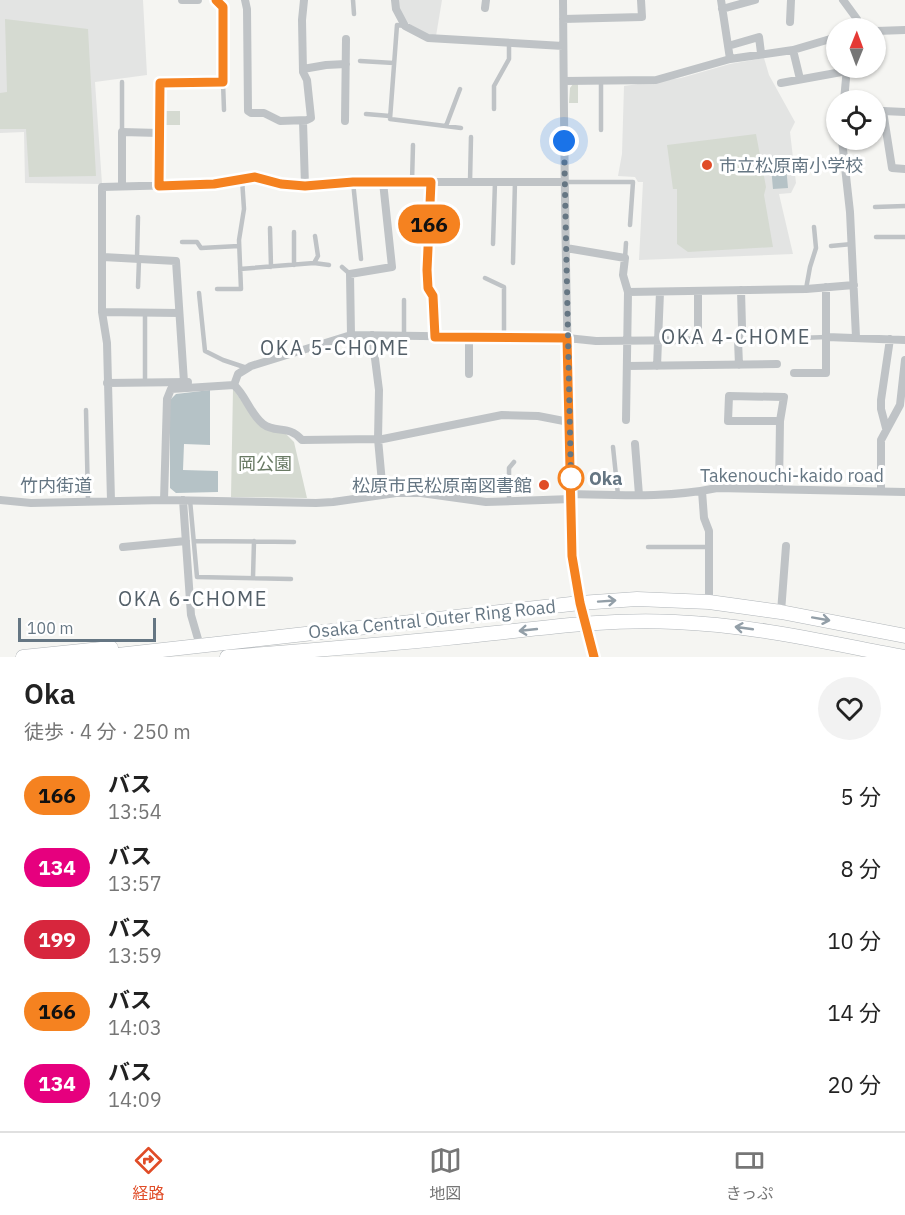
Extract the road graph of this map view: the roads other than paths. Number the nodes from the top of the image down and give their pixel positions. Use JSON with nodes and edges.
{"nodes":[{"id":1,"x":182,"y":0,"type":"edge"},
{"id":2,"x":198,"y":0,"type":"edge"},
{"id":3,"x":216,"y":0,"type":"edge"},
{"id":4,"x":245,"y":0,"type":"edge"},
{"id":5,"x":304,"y":0,"type":"edge"},
{"id":6,"x":353,"y":0,"type":"edge"},
{"id":7,"x":395,"y":0,"type":"edge"},
{"id":8,"x":563,"y":0,"type":"edge"},
{"id":9,"x":641,"y":0,"type":"edge"},
{"id":10,"x":755,"y":0,"type":"edge"},
{"id":11,"x":791,"y":0,"type":"edge"},
{"id":12,"x":838,"y":0,"type":"edge"},
{"id":13,"x":843,"y":0,"type":"edge"},
{"id":14,"x":721,"y":5,"type":"edge"},
{"id":15,"x":354,"y":14,"type":"dead end"},
{"id":16,"x":855,"y":18,"type":"edge"},
{"id":17,"x":563,"y":19,"type":"junction"},
{"id":18,"x":790,"y":22,"type":"dead end"},
{"id":19,"x":405,"y":26,"type":"junction"},
{"id":20,"x":905,"y":30,"type":"edge"},
{"id":21,"x":886,"y":31,"type":"edge"},
{"id":22,"x":346,"y":39,"type":"dead end"},
{"id":23,"x":826,"y":41,"type":"edge"},
{"id":24,"x":509,"y":44,"type":"junction"},
{"id":25,"x":563,"y":46,"type":"junction"},
{"id":26,"x":728,"y":46,"type":"junction"},
{"id":27,"x":792,"y":50,"type":"junction"},
{"id":28,"x":761,"y":54,"type":"junction"},
{"id":29,"x":730,"y":59,"type":"junction"},
{"id":30,"x":360,"y":61,"type":"dead end"},
{"id":31,"x":394,"y":63,"type":"junction"},
{"id":32,"x":346,"y":64,"type":"junction"},
{"id":33,"x":303,"y":69,"type":"junction"},
{"id":34,"x":826,"y":73,"type":"edge"},
{"id":35,"x":800,"y":79,"type":"junction"},
{"id":36,"x":564,"y":81,"type":"junction"},
{"id":37,"x":601,"y":81,"type":"junction"},
{"id":38,"x":122,"y":82,"type":"dead end"},
{"id":39,"x":223,"y":82,"type":"junction"},
{"id":40,"x":781,"y":83,"type":"dead end"},
{"id":41,"x":460,"y":89,"type":"dead end"},
{"id":42,"x":494,"y":109,"type":"dead end"},
{"id":43,"x":224,"y":110,"type":"dead end"},
{"id":44,"x":905,"y":112,"type":"edge"},
{"id":45,"x":366,"y":114,"type":"dead end"},
{"id":46,"x":390,"y":116,"type":"junction"},
{"id":47,"x":303,"y":121,"type":"junction"},
{"id":48,"x":345,"y":121,"type":"dead end"},
{"id":49,"x":446,"y":126,"type":"junction"},
{"id":50,"x":461,"y":128,"type":"dead end"},
{"id":51,"x":601,"y":130,"type":"dead end"},
{"id":52,"x":122,"y":132,"type":"junction"},
{"id":53,"x":159,"y":133,"type":"junction"},
{"id":54,"x":471,"y":137,"type":"dead end"},
{"id":55,"x":413,"y":145,"type":"dead end"},
{"id":56,"x":843,"y":150,"type":"edge"},
{"id":57,"x":905,"y":169,"type":"edge"},
{"id":58,"x":243,"y":179,"type":"junction"},
{"id":59,"x":353,"y":182,"type":"junction"},
{"id":60,"x":383,"y":182,"type":"junction"},
{"id":61,"x":412,"y":182,"type":"junction"},
{"id":62,"x":431,"y":182,"type":"junction"},
{"id":63,"x":470,"y":182,"type":"junction"},
{"id":64,"x":495,"y":182,"type":"junction"},
{"id":65,"x":515,"y":182,"type":"junction"},
{"id":66,"x":564,"y":182,"type":"junction"},
{"id":67,"x":122,"y":186,"type":"junction"},
{"id":68,"x":159,"y":186,"type":"junction"},
{"id":69,"x":305,"y":186,"type":"junction"},
{"id":70,"x":905,"y":206,"type":"edge"},
{"id":71,"x":875,"y":207,"type":"dead end"},
{"id":72,"x":138,"y":217,"type":"dead end"},
{"id":73,"x":630,"y":225,"type":"dead end"},
{"id":74,"x":814,"y":227,"type":"dead end"},
{"id":75,"x":270,"y":228,"type":"dead end"},
{"id":76,"x":294,"y":232,"type":"dead end"},
{"id":77,"x":315,"y":236,"type":"dead end"},
{"id":78,"x":876,"y":237,"type":"dead end"},
{"id":79,"x":905,"y":237,"type":"edge"},
{"id":80,"x":182,"y":242,"type":"dead end"},
{"id":81,"x":626,"y":243,"type":"dead end"},
{"id":82,"x":493,"y":244,"type":"dead end"},
{"id":83,"x":852,"y":244,"type":"junction"},
{"id":84,"x":239,"y":246,"type":"junction"},
{"id":85,"x":831,"y":246,"type":"dead end"},
{"id":86,"x":566,"y":248,"type":"junction"},
{"id":87,"x":103,"y":256,"type":"junction"},
{"id":88,"x":138,"y":258,"type":"junction"},
{"id":89,"x":625,"y":258,"type":"junction"},
{"id":90,"x":361,"y":259,"type":"dead end"},
{"id":91,"x":314,"y":263,"type":"junction"},
{"id":92,"x":513,"y":263,"type":"dead end"},
{"id":93,"x":294,"y":265,"type":"junction"},
{"id":94,"x":329,"y":265,"type":"dead end"},
{"id":95,"x":271,"y":267,"type":"junction"},
{"id":96,"x":342,"y":267,"type":"dead end"},
{"id":97,"x":240,"y":269,"type":"junction"},
{"id":98,"x":350,"y":274,"type":"junction"},
{"id":99,"x":485,"y":278,"type":"dead end"},
{"id":100,"x":854,"y":285,"type":"junction"},
{"id":101,"x":138,"y":287,"type":"dead end"},
{"id":102,"x":826,"y":287,"type":"junction"},
{"id":103,"x":806,"y":289,"type":"junction"},
{"id":104,"x":217,"y":290,"type":"dead end"},
{"id":105,"x":741,"y":290,"type":"junction"},
{"id":106,"x":628,"y":292,"type":"junction"},
{"id":107,"x":660,"y":292,"type":"junction"},
{"id":108,"x":698,"y":292,"type":"junction"},
{"id":109,"x":199,"y":293,"type":"dead end"},
{"id":110,"x":404,"y":300,"type":"dead end"},
{"id":111,"x":102,"y":312,"type":"junction"},
{"id":112,"x":145,"y":312,"type":"junction"},
{"id":113,"x":179,"y":313,"type":"junction"},
{"id":114,"x":351,"y":335,"type":"junction"},
{"id":115,"x":372,"y":335,"type":"junction"},
{"id":116,"x":404,"y":336,"type":"junction"},
{"id":117,"x":435,"y":337,"type":"junction"},
{"id":118,"x":856,"y":337,"type":"junction"},
{"id":119,"x":469,"y":338,"type":"junction"},
{"id":120,"x":567,"y":338,"type":"junction"},
{"id":121,"x":799,"y":338,"type":"dead end"},
{"id":122,"x":827,"y":338,"type":"junction"},
{"id":123,"x":504,"y":339,"type":"junction"},
{"id":124,"x":627,"y":339,"type":"junction"},
{"id":125,"x":890,"y":339,"type":"junction"},
{"id":126,"x":658,"y":340,"type":"junction"},
{"id":127,"x":905,"y":340,"type":"edge"},
{"id":128,"x":905,"y":360,"type":"edge"},
{"id":129,"x":777,"y":364,"type":"dead end"},
{"id":130,"x":739,"y":365,"type":"junction"},
{"id":131,"x":627,"y":366,"type":"junction"},
{"id":132,"x":657,"y":366,"type":"junction"},
{"id":133,"x":247,"y":368,"type":"junction"},
{"id":134,"x":794,"y":373,"type":"dead end"},
{"id":135,"x":469,"y":374,"type":"dead end"},
{"id":136,"x":184,"y":382,"type":"junction"},
{"id":137,"x":107,"y":383,"type":"junction"},
{"id":138,"x":145,"y":383,"type":"junction"},
{"id":139,"x":234,"y":385,"type":"junction"},
{"id":140,"x":209,"y":386,"type":"junction"},
{"id":141,"x":86,"y":410,"type":"dead end"},
{"id":142,"x":626,"y":420,"type":"dead end"},
{"id":143,"x":780,"y":421,"type":"junction"},
{"id":144,"x":569,"y":422,"type":"junction"},
{"id":145,"x":886,"y":428,"type":"junction"},
{"id":146,"x":378,"y":439,"type":"junction"},
{"id":147,"x":635,"y":444,"type":"dead end"},
{"id":148,"x":613,"y":447,"type":"dead end"},
{"id":149,"x":514,"y":462,"type":"dead end"},
{"id":150,"x":779,"y":488,"type":"junction"},
{"id":151,"x":702,"y":491,"type":"junction"},
{"id":152,"x":881,"y":491,"type":"junction"},
{"id":153,"x":905,"y":492,"type":"edge"},
{"id":154,"x":383,"y":494,"type":"junction"},
{"id":155,"x":618,"y":495,"type":"junction"},
{"id":156,"x":639,"y":495,"type":"junction"},
{"id":157,"x":571,"y":497,"type":"junction"},
{"id":158,"x":0,"y":500,"type":"edge"},
{"id":159,"x":164,"y":500,"type":"junction"},
{"id":160,"x":186,"y":500,"type":"junction"},
{"id":161,"x":111,"y":501,"type":"junction"},
{"id":162,"x":509,"y":501,"type":"junction"},
{"id":163,"x":88,"y":502,"type":"junction"},
{"id":164,"x":190,"y":541,"type":"junction"},
{"id":165,"x":254,"y":541,"type":"junction"},
{"id":166,"x":294,"y":542,"type":"dead end"},
{"id":167,"x":786,"y":546,"type":"dead end"},
{"id":168,"x":123,"y":547,"type":"dead end"},
{"id":169,"x":648,"y":547,"type":"dead end"},
{"id":170,"x":710,"y":547,"type":"junction"},
{"id":171,"x":253,"y":577,"type":"junction"},
{"id":172,"x":291,"y":579,"type":"dead end"},
{"id":173,"x":709,"y":602,"type":"junction"},
{"id":174,"x":580,"y":603,"type":"junction"},
{"id":175,"x":781,"y":612,"type":"junction"},
{"id":176,"x":585,"y":624,"type":"junction"},
{"id":177,"x":905,"y":636,"type":"edge"},
{"id":178,"x":198,"y":639,"type":"junction"},
{"id":179,"x":236,"y":642,"type":"junction"},
{"id":180,"x":294,"y":651,"type":"junction"},
{"id":181,"x":343,"y":652,"type":"edge"},
{"id":182,"x":23,"y":657,"type":"edge"},
{"id":183,"x":100,"y":657,"type":"edge"},
{"id":184,"x":227,"y":657,"type":"edge"},
{"id":185,"x":264,"y":657,"type":"edge"},
{"id":186,"x":594,"y":657,"type":"edge"},
{"id":187,"x":904,"y":657,"type":"edge"}],
"edges":[{"from":1,"to":2,"type":"street"},
{"from":3,"to":39,"type":"street"},
{"from":4,"to":47,"type":"street"},
{"from":5,"to":33,"type":"street"},
{"from":6,"to":15,"type":"lane"},
{"from":7,"to":19,"type":"street"},
{"from":8,"to":17,"type":"street"},
{"from":9,"to":17,"type":"street"},
{"from":10,"to":14,"type":"street"},
{"from":11,"to":18,"type":"street"},
{"from":12,"to":13,"type":"street"},
{"from":13,"to":16,"type":"street"},
{"from":14,"to":26,"type":"street"},
{"from":17,"to":25,"type":"street"},
{"from":19,"to":24,"type":"street"},
{"from":19,"to":31,"type":"lane"},
{"from":20,"to":21,"type":"street"},
{"from":22,"to":32,"type":"street"},
{"from":23,"to":27,"type":"street"},
{"from":24,"to":25,"type":"street"},
{"from":24,"to":42,"type":"lane"},
{"from":25,"to":36,"type":"street"},
{"from":26,"to":28,"type":"street"},
{"from":26,"to":29,"type":"street"},
{"from":27,"to":28,"type":"street"},
{"from":27,"to":35,"type":"street"},
{"from":28,"to":29,"type":"street"},
{"from":29,"to":37,"type":"street"},
{"from":30,"to":31,"type":"lane"},
{"from":31,"to":46,"type":"lane"},
{"from":32,"to":33,"type":"street"},
{"from":32,"to":48,"type":"street"},
{"from":33,"to":47,"type":"street"},
{"from":34,"to":35,"type":"street"},
{"from":35,"to":40,"type":"street"},
{"from":36,"to":37,"type":"street"},
{"from":36,"to":66,"type":"street"},
{"from":37,"to":51,"type":"lane"},
{"from":38,"to":52,"type":"lane"},
{"from":39,"to":43,"type":"lane"},
{"from":39,"to":53,"type":"street"},
{"from":41,"to":49,"type":"lane"},
{"from":44,"to":57,"type":"street"},
{"from":45,"to":46,"type":"lane"},
{"from":46,"to":49,"type":"lane"},
{"from":47,"to":69,"type":"street"},
{"from":49,"to":50,"type":"lane"},
{"from":52,"to":53,"type":"street"},
{"from":52,"to":67,"type":"street"},
{"from":53,"to":68,"type":"street"},
{"from":54,"to":63,"type":"lane"},
{"from":55,"to":61,"type":"lane"},
{"from":56,"to":83,"type":"street"},
{"from":58,"to":68,"type":"street"},
{"from":58,"to":69,"type":"street"},
{"from":58,"to":84,"type":"lane"},
{"from":59,"to":60,"type":"street"},
{"from":59,"to":69,"type":"street"},
{"from":59,"to":90,"type":"lane"},
{"from":60,"to":61,"type":"street"},
{"from":60,"to":98,"type":"street"},
{"from":61,"to":62,"type":"street"},
{"from":62,"to":63,"type":"street"},
{"from":62,"to":117,"type":"street"},
{"from":63,"to":64,"type":"street"},
{"from":64,"to":65,"type":"street"},
{"from":64,"to":82,"type":"lane"},
{"from":65,"to":66,"type":"street"},
{"from":65,"to":92,"type":"lane"},
{"from":66,"to":73,"type":"lane"},
{"from":66,"to":86,"type":"street"},
{"from":67,"to":68,"type":"street"},
{"from":67,"to":87,"type":"street"},
{"from":70,"to":71,"type":"lane"},
{"from":72,"to":88,"type":"lane"},
{"from":74,"to":103,"type":"lane"},
{"from":75,"to":95,"type":"lane"},
{"from":76,"to":93,"type":"lane"},
{"from":77,"to":91,"type":"lane"},
{"from":78,"to":79,"type":"lane"},
{"from":80,"to":84,"type":"lane"},
{"from":81,"to":89,"type":"lane"},
{"from":83,"to":85,"type":"lane"},
{"from":83,"to":100,"type":"street"},
{"from":84,"to":97,"type":"lane"},
{"from":86,"to":89,"type":"street"},
{"from":86,"to":120,"type":"street"},
{"from":87,"to":88,"type":"street"},
{"from":87,"to":111,"type":"street"},
{"from":88,"to":101,"type":"lane"},
{"from":88,"to":113,"type":"street"},
{"from":89,"to":106,"type":"street"},
{"from":91,"to":93,"type":"lane"},
{"from":91,"to":94,"type":"lane"},
{"from":93,"to":95,"type":"lane"},
{"from":95,"to":97,"type":"lane"},
{"from":96,"to":98,"type":"lane"},
{"from":97,"to":104,"type":"lane"},
{"from":98,"to":114,"type":"street"},
{"from":99,"to":123,"type":"lane"},
{"from":100,"to":102,"type":"street"},
{"from":100,"to":118,"type":"street"},
{"from":102,"to":103,"type":"street"},
{"from":102,"to":122,"type":"street"},
{"from":103,"to":105,"type":"street"},
{"from":105,"to":108,"type":"street"},
{"from":105,"to":130,"type":"street"},
{"from":106,"to":107,"type":"street"},
{"from":106,"to":124,"type":"street"},
{"from":107,"to":108,"type":"street"},
{"from":107,"to":126,"type":"street"},
{"from":108,"to":126,"type":"street"},
{"from":109,"to":133,"type":"lane"},
{"from":110,"to":116,"type":"lane"},
{"from":111,"to":112,"type":"street"},
{"from":111,"to":137,"type":"street"},
{"from":112,"to":113,"type":"street"},
{"from":112,"to":138,"type":"lane"},
{"from":113,"to":136,"type":"street"},
{"from":114,"to":115,"type":"street"},
{"from":114,"to":133,"type":"street"},
{"from":115,"to":116,"type":"street"},
{"from":115,"to":146,"type":"street"},
{"from":116,"to":117,"type":"street"},
{"from":117,"to":119,"type":"street"},
{"from":118,"to":122,"type":"street"},
{"from":118,"to":125,"type":"street"},
{"from":119,"to":123,"type":"street"},
{"from":119,"to":135,"type":"street"},
{"from":120,"to":123,"type":"street"},
{"from":120,"to":124,"type":"street"},
{"from":120,"to":144,"type":"street"},
{"from":121,"to":122,"type":"lane"},
{"from":122,"to":134,"type":"street"},
{"from":124,"to":126,"type":"street"},
{"from":124,"to":131,"type":"street"},
{"from":125,"to":127,"type":"street"},
{"from":125,"to":145,"type":"street"},
{"from":126,"to":132,"type":"street"},
{"from":128,"to":145,"type":"street"},
{"from":129,"to":130,"type":"street"},
{"from":130,"to":132,"type":"street"},
{"from":131,"to":132,"type":"street"},
{"from":131,"to":142,"type":"street"},
{"from":133,"to":139,"type":"street"},
{"from":136,"to":138,"type":"street"},
{"from":136,"to":140,"type":"street"},
{"from":137,"to":138,"type":"street"},
{"from":137,"to":161,"type":"street"},
{"from":139,"to":140,"type":"street"},
{"from":139,"to":146,"type":"street"},
{"from":140,"to":159,"type":"street"},
{"from":141,"to":163,"type":"lane"},
{"from":143,"to":143,"type":"street"},
{"from":143,"to":150,"type":"street"},
{"from":144,"to":146,"type":"street"},
{"from":144,"to":157,"type":"street"},
{"from":145,"to":152,"type":"street"},
{"from":146,"to":154,"type":"street"},
{"from":147,"to":156,"type":"street"},
{"from":148,"to":155,"type":"lane"},
{"from":149,"to":162,"type":"lane"},
{"from":150,"to":151,"type":"street","name":"Takenouchi-kaido road"},
{"from":150,"to":152,"type":"street","name":"Takenouchi-kaido road"},
{"from":151,"to":156,"type":"street","name":"Takenouchi-kaido road"},
{"from":151,"to":170,"type":"street"},
{"from":152,"to":153,"type":"street","name":"Takenouchi-kaido road"},
{"from":154,"to":160,"type":"street"},
{"from":154,"to":162,"type":"street","name":"Takenouchi-kaido road"},
{"from":155,"to":156,"type":"street","name":"Takenouchi-kaido road"},
{"from":155,"to":157,"type":"street","name":"Takenouchi-kaido road"},
{"from":157,"to":162,"type":"street","name":"Takenouchi-kaido road"},
{"from":157,"to":174,"type":"street"},
{"from":158,"to":163,"type":"street","name":"竹内街道"},
{"from":159,"to":160,"type":"street"},
{"from":159,"to":161,"type":"street","name":"竹内街道"},
{"from":160,"to":164,"type":"street"},
{"from":161,"to":163,"type":"street","name":"竹内街道"},
{"from":164,"to":165,"type":"lane"},
{"from":164,"to":168,"type":"street"},
{"from":164,"to":171,"type":"lane"},
{"from":164,"to":178,"type":"street"},
{"from":165,"to":166,"type":"lane"},
{"from":165,"to":171,"type":"lane"},
{"from":167,"to":175,"type":"street"},
{"from":169,"to":170,"type":"lane"},
{"from":170,"to":173,"type":"street"},
{"from":171,"to":172,"type":"lane"},
{"from":174,"to":173,"type":"main road","name":"Osaka Central Outer Ring Road","one_way":true},
{"from":173,"to":175,"type":"main road","name":"Osaka Central Outer Ring Road"},
{"from":174,"to":176,"type":"street"},
{"from":174,"to":179,"type":"main road","name":"Osaka Central Outer Ring Road"},
{"from":175,"to":177,"type":"main road","name":"Osaka Central Outer Ring Road","one_way":true},
{"from":176,"to":181,"type":"main road","name":"Osaka Central Outer Ring Road","one_way":true},
{"from":176,"to":186,"type":"street"},
{"from":187,"to":176,"type":"main road","name":"Osaka Central Outer Ring Road","one_way":true},
{"from":178,"to":179,"type":"main road"},
{"from":178,"to":182,"type":"main road"},
{"from":179,"to":183,"type":"main road","name":"Osaka Central Outer Ring Road"},
{"from":180,"to":181,"type":"main road","name":"Osaka Central Outer Ring Road"},
{"from":180,"to":184,"type":"main road","name":"Osaka Central Outer Ring Road"},
{"from":180,"to":185,"type":"main road"}]}
